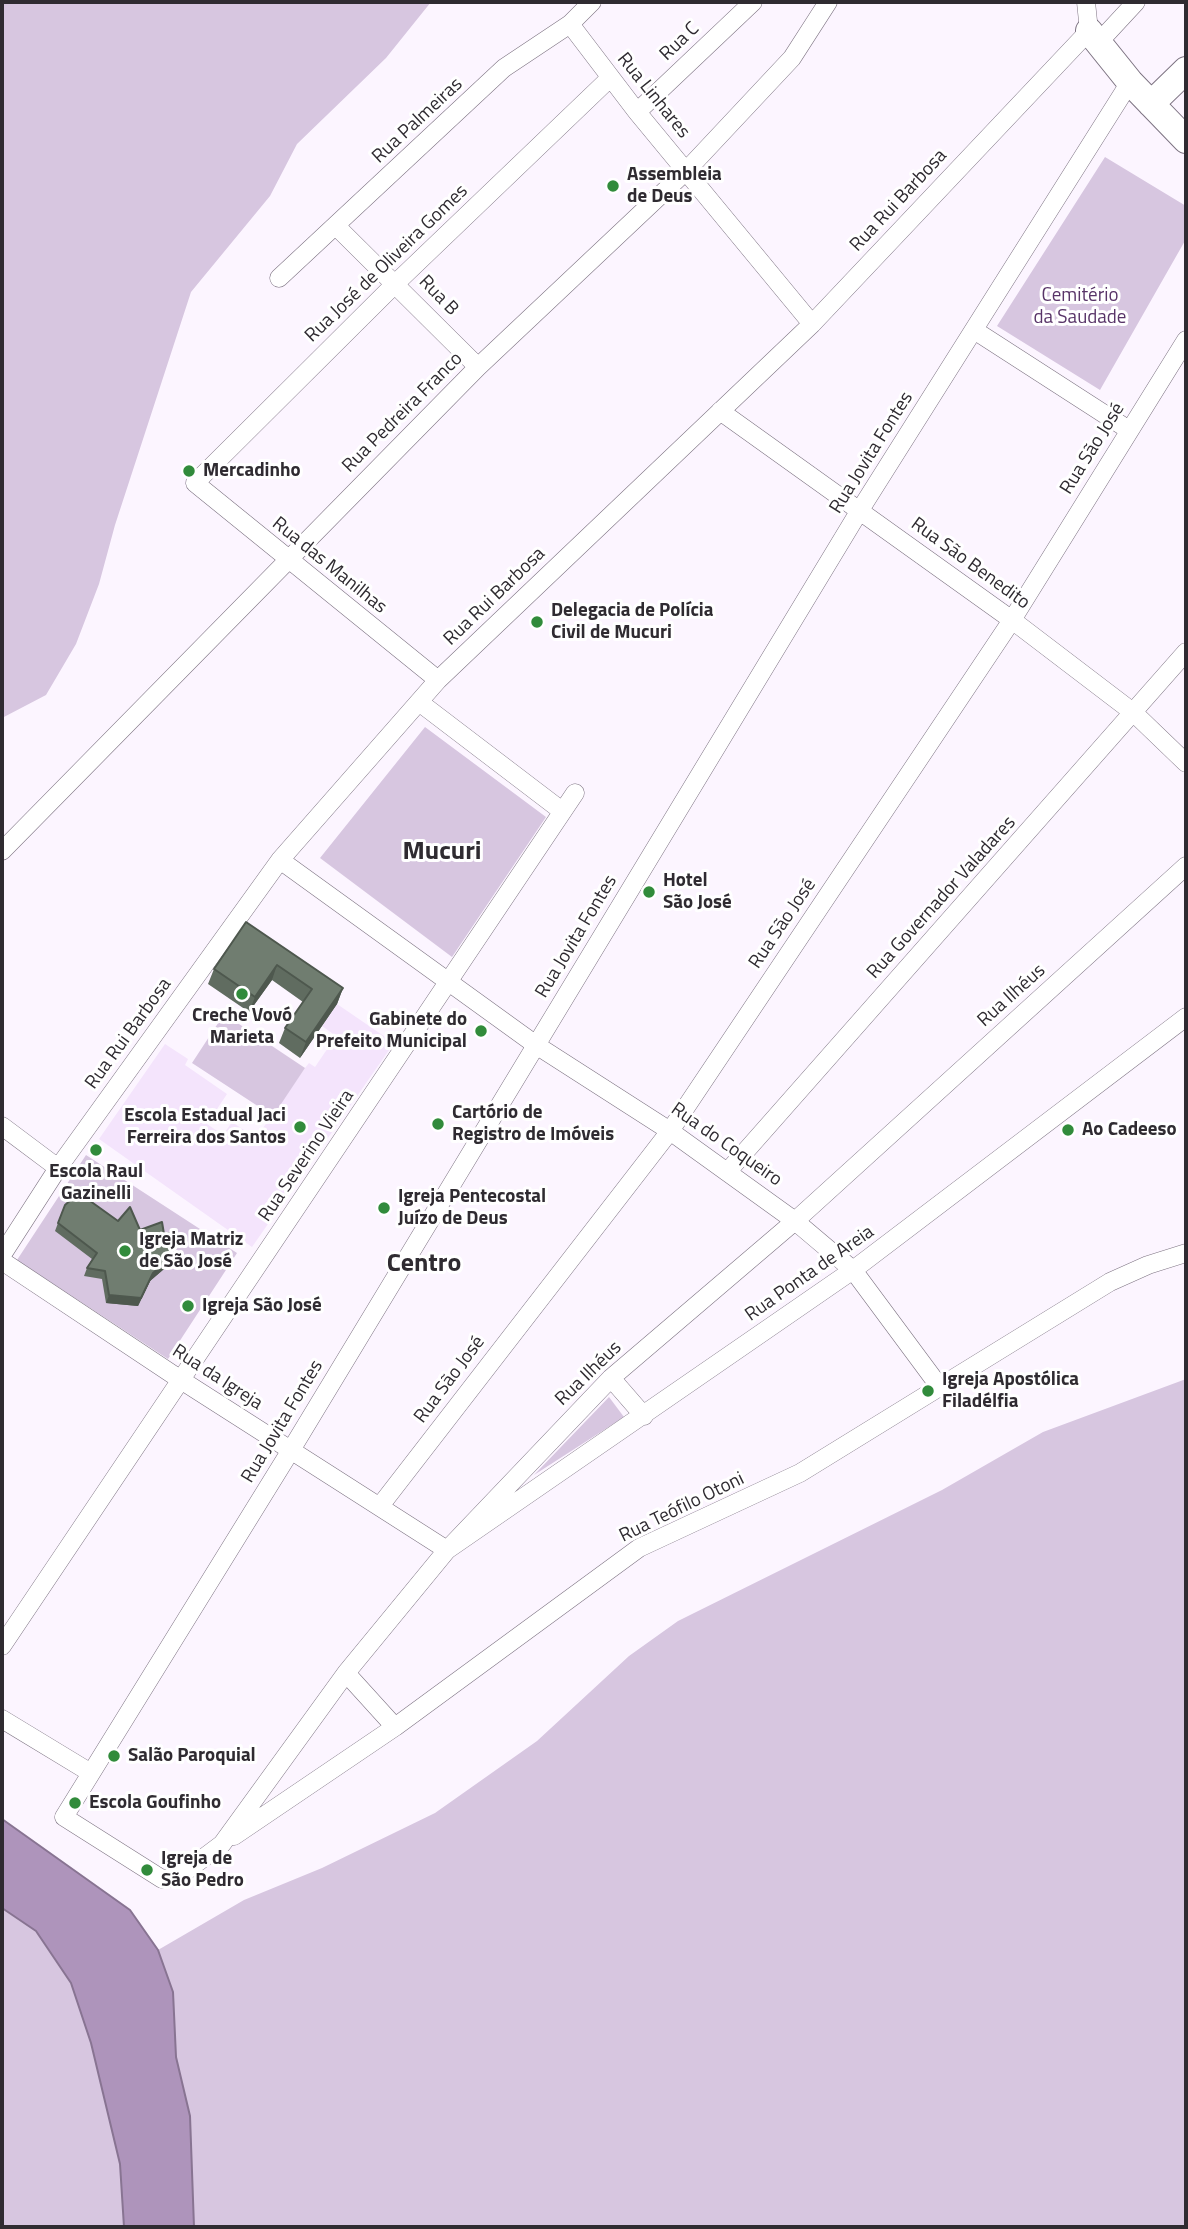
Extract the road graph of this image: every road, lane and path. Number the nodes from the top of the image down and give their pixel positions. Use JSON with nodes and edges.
{"nodes":[{"id":1,"x":592,"y":2,"type":"edge"},
{"id":2,"x":752,"y":2,"type":"edge"},
{"id":3,"x":828,"y":2,"type":"edge"},
{"id":4,"x":1086,"y":2,"type":"edge"},
{"id":5,"x":1136,"y":2,"type":"edge"},
{"id":6,"x":570,"y":24,"type":"junction"},
{"id":7,"x":1094,"y":37,"type":"junction"},
{"id":8,"x":1186,"y":70,"type":"edge"},
{"id":9,"x":610,"y":78,"type":"junction"},
{"id":10,"x":1130,"y":82,"type":"junction"},
{"id":11,"x":1151,"y":104,"type":"junction"},
{"id":12,"x":637,"y":112,"type":"junction"},
{"id":13,"x":1186,"y":140,"type":"edge"},
{"id":14,"x":687,"y":170,"type":"junction"},
{"id":15,"x":337,"y":227,"type":"junction"},
{"id":16,"x":279,"y":278,"type":"dead end"},
{"id":17,"x":396,"y":283,"type":"junction"},
{"id":18,"x":812,"y":324,"type":"junction"},
{"id":19,"x":974,"y":330,"type":"junction"},
{"id":20,"x":1185,"y":344,"type":"edge"},
{"id":21,"x":478,"y":367,"type":"junction"},
{"id":22,"x":720,"y":411,"type":"junction"},
{"id":23,"x":1129,"y":430,"type":"junction"},
{"id":24,"x":195,"y":483,"type":"joint"},
{"id":25,"x":860,"y":510,"type":"junction"},
{"id":26,"x":286,"y":559,"type":"junction"},
{"id":27,"x":1012,"y":620,"type":"junction"},
{"id":28,"x":1186,"y":652,"type":"edge"},
{"id":29,"x":438,"y":680,"type":"junction"},
{"id":30,"x":419,"y":702,"type":"junction"},
{"id":31,"x":1134,"y":713,"type":"junction"},
{"id":32,"x":1186,"y":763,"type":"edge"},
{"id":33,"x":575,"y":793,"type":"dead end"},
{"id":34,"x":562,"y":811,"type":"junction"},
{"id":35,"x":2,"y":851,"type":"edge"},
{"id":36,"x":280,"y":860,"type":"junction"},
{"id":37,"x":1186,"y":866,"type":"edge"},
{"id":38,"x":449,"y":983,"type":"junction"},
{"id":39,"x":1186,"y":1017,"type":"edge"},
{"id":40,"x":536,"y":1045,"type":"junction"},
{"id":41,"x":2,"y":1126,"type":"edge"},
{"id":42,"x":670,"y":1131,"type":"junction"},
{"id":43,"x":58,"y":1168,"type":"junction"},
{"id":44,"x":729,"y":1171,"type":"junction"},
{"id":45,"x":795,"y":1221,"type":"junction"},
{"id":46,"x":1186,"y":1253,"type":"edge"},
{"id":47,"x":2,"y":1255,"type":"edge"},
{"id":48,"x":2,"y":1261,"type":"edge"},
{"id":49,"x":853,"y":1270,"type":"junction"},
{"id":50,"x":611,"y":1378,"type":"junction"},
{"id":51,"x":181,"y":1380,"type":"junction"},
{"id":52,"x":939,"y":1386,"type":"junction"},
{"id":53,"x":645,"y":1416,"type":"junction"},
{"id":54,"x":290,"y":1450,"type":"junction"},
{"id":55,"x":380,"y":1506,"type":"junction"},
{"id":56,"x":447,"y":1550,"type":"junction"},
{"id":57,"x":2,"y":1646,"type":"edge"},
{"id":58,"x":346,"y":1673,"type":"junction"},
{"id":59,"x":2,"y":1719,"type":"edge"},
{"id":60,"x":395,"y":1727,"type":"junction"},
{"id":61,"x":91,"y":1773,"type":"junction"},
{"id":62,"x":64,"y":1816,"type":"joint"},
{"id":63,"x":222,"y":1844,"type":"junction"}],
"edges":[{"from":1,"to":6,"type":"street","name":"Rua Palmeiras"},
{"from":2,"to":12,"type":"street","name":"Rua C"},
{"from":3,"to":14,"type":"street","name":"Rua Pedreira Franco"},
{"from":4,"to":7,"type":"street"},
{"from":5,"to":7,"type":"street","name":"Rua Rui Barbosa"},
{"from":6,"to":9,"type":"street","name":"Rua Linhares"},
{"from":6,"to":15,"type":"street","name":"Rua Palmeiras"},
{"from":7,"to":10,"type":"street"},
{"from":7,"to":18,"type":"street","name":"Rua Rui Barbosa"},
{"from":8,"to":11,"type":"street"},
{"from":9,"to":12,"type":"street","name":"Rua Linhares"},
{"from":9,"to":17,"type":"street","name":"Rua José de Oliveira Gomes"},
{"from":10,"to":11,"type":"street"},
{"from":10,"to":19,"type":"street","name":"Rua Jovita Fontes"},
{"from":11,"to":13,"type":"street"},
{"from":12,"to":14,"type":"street","name":"Rua Linhares"},
{"from":14,"to":18,"type":"street","name":"Rua Linhares"},
{"from":14,"to":21,"type":"street","name":"Rua Pedreira Franco"},
{"from":15,"to":16,"type":"street","name":"Rua Palmeiras"},
{"from":15,"to":17,"type":"street","name":"Rua B"},
{"from":17,"to":21,"type":"street","name":"Rua B"},
{"from":17,"to":24,"type":"street","name":"Rua José de Oliveira Gomes"},
{"from":18,"to":22,"type":"street","name":"Rua Rui Barbosa"},
{"from":19,"to":23,"type":"street"},
{"from":19,"to":25,"type":"street","name":"Rua Jovita Fontes"},
{"from":20,"to":23,"type":"street","name":"Rua São José"},
{"from":21,"to":26,"type":"street","name":"Rua Pedreira Franco"},
{"from":22,"to":25,"type":"street","name":"Rua São Benedito"},
{"from":22,"to":29,"type":"street","name":"Rua Rui Barbosa"},
{"from":23,"to":27,"type":"street","name":"Rua São José"},
{"from":24,"to":26,"type":"street","name":"Rua das Manilhas"},
{"from":25,"to":27,"type":"street","name":"Rua São Benedito"},
{"from":25,"to":40,"type":"street","name":"Rua Jovita Fontes"},
{"from":26,"to":29,"type":"street","name":"Rua das Manilhas"},
{"from":26,"to":35,"type":"street","name":"Rua Pedreira Franco"},
{"from":27,"to":31,"type":"street","name":"Rua São Benedito"},
{"from":27,"to":42,"type":"street","name":"Rua São José"},
{"from":28,"to":31,"type":"street","name":"Rua Governador Valadares"},
{"from":29,"to":30,"type":"street","name":"Rua Rui Barbosa"},
{"from":30,"to":34,"type":"street"},
{"from":30,"to":36,"type":"street","name":"Rua Rui Barbosa"},
{"from":31,"to":32,"type":"street","name":"Rua São Benedito"},
{"from":31,"to":44,"type":"street","name":"Rua Governador Valadares"},
{"from":33,"to":34,"type":"street","name":"Rua Severino Vieira"},
{"from":34,"to":38,"type":"street","name":"Rua Severino Vieira"},
{"from":36,"to":38,"type":"street","name":"Rua do Coqueiro"},
{"from":36,"to":43,"type":"street","name":"Rua Rui Barbosa"},
{"from":37,"to":45,"type":"street","name":"Rua Ilhéus"},
{"from":38,"to":40,"type":"street","name":"Rua do Coqueiro"},
{"from":38,"to":51,"type":"street","name":"Rua Severino Vieira"},
{"from":39,"to":49,"type":"street","name":"Rua Ponta de Areia"},
{"from":40,"to":42,"type":"street","name":"Rua do Coqueiro"},
{"from":40,"to":54,"type":"street","name":"Rua Jovita Fontes"},
{"from":41,"to":43,"type":"street"},
{"from":42,"to":44,"type":"street","name":"Rua do Coqueiro"},
{"from":42,"to":55,"type":"street","name":"Rua São José"},
{"from":43,"to":47,"type":"street","name":"Rua Rui Barbosa"},
{"from":44,"to":45,"type":"street","name":"Rua do Coqueiro"},
{"from":45,"to":49,"type":"street","name":"Rua do Coqueiro"},
{"from":45,"to":50,"type":"street","name":"Rua Ilhéus"},
{"from":46,"to":52,"type":"street","name":"Rua Teófilo Otoni"},
{"from":48,"to":51,"type":"street","name":"Rua da Igreja"},
{"from":49,"to":52,"type":"street","name":"Rua do Coqueiro"},
{"from":49,"to":53,"type":"street","name":"Rua Ponta de Areia"},
{"from":50,"to":53,"type":"street"},
{"from":50,"to":56,"type":"street","name":"Rua Ilhéus"},
{"from":51,"to":54,"type":"street","name":"Rua da Igreja"},
{"from":51,"to":57,"type":"street","name":"Rua Severino Vieira"},
{"from":52,"to":60,"type":"street","name":"Rua Teófilo Otoni"},
{"from":53,"to":56,"type":"street","name":"Rua Ponta de Areia"},
{"from":54,"to":55,"type":"street","name":"Rua da Igreja"},
{"from":54,"to":61,"type":"street","name":"Rua Jovita Fontes"},
{"from":55,"to":56,"type":"street","name":"Rua da Igreja"},
{"from":56,"to":58,"type":"street","name":"Rua Ilhéus"},
{"from":58,"to":60,"type":"street"},
{"from":58,"to":63,"type":"street","name":"Rua Ilhéus"},
{"from":59,"to":61,"type":"street"},
{"from":60,"to":63,"type":"street","name":"Rua Teófilo Otoni"},
{"from":61,"to":62,"type":"street","name":"Rua Jovita Fontes"},
{"from":62,"to":63,"type":"street","name":"Rua Ilhéus"}]}
